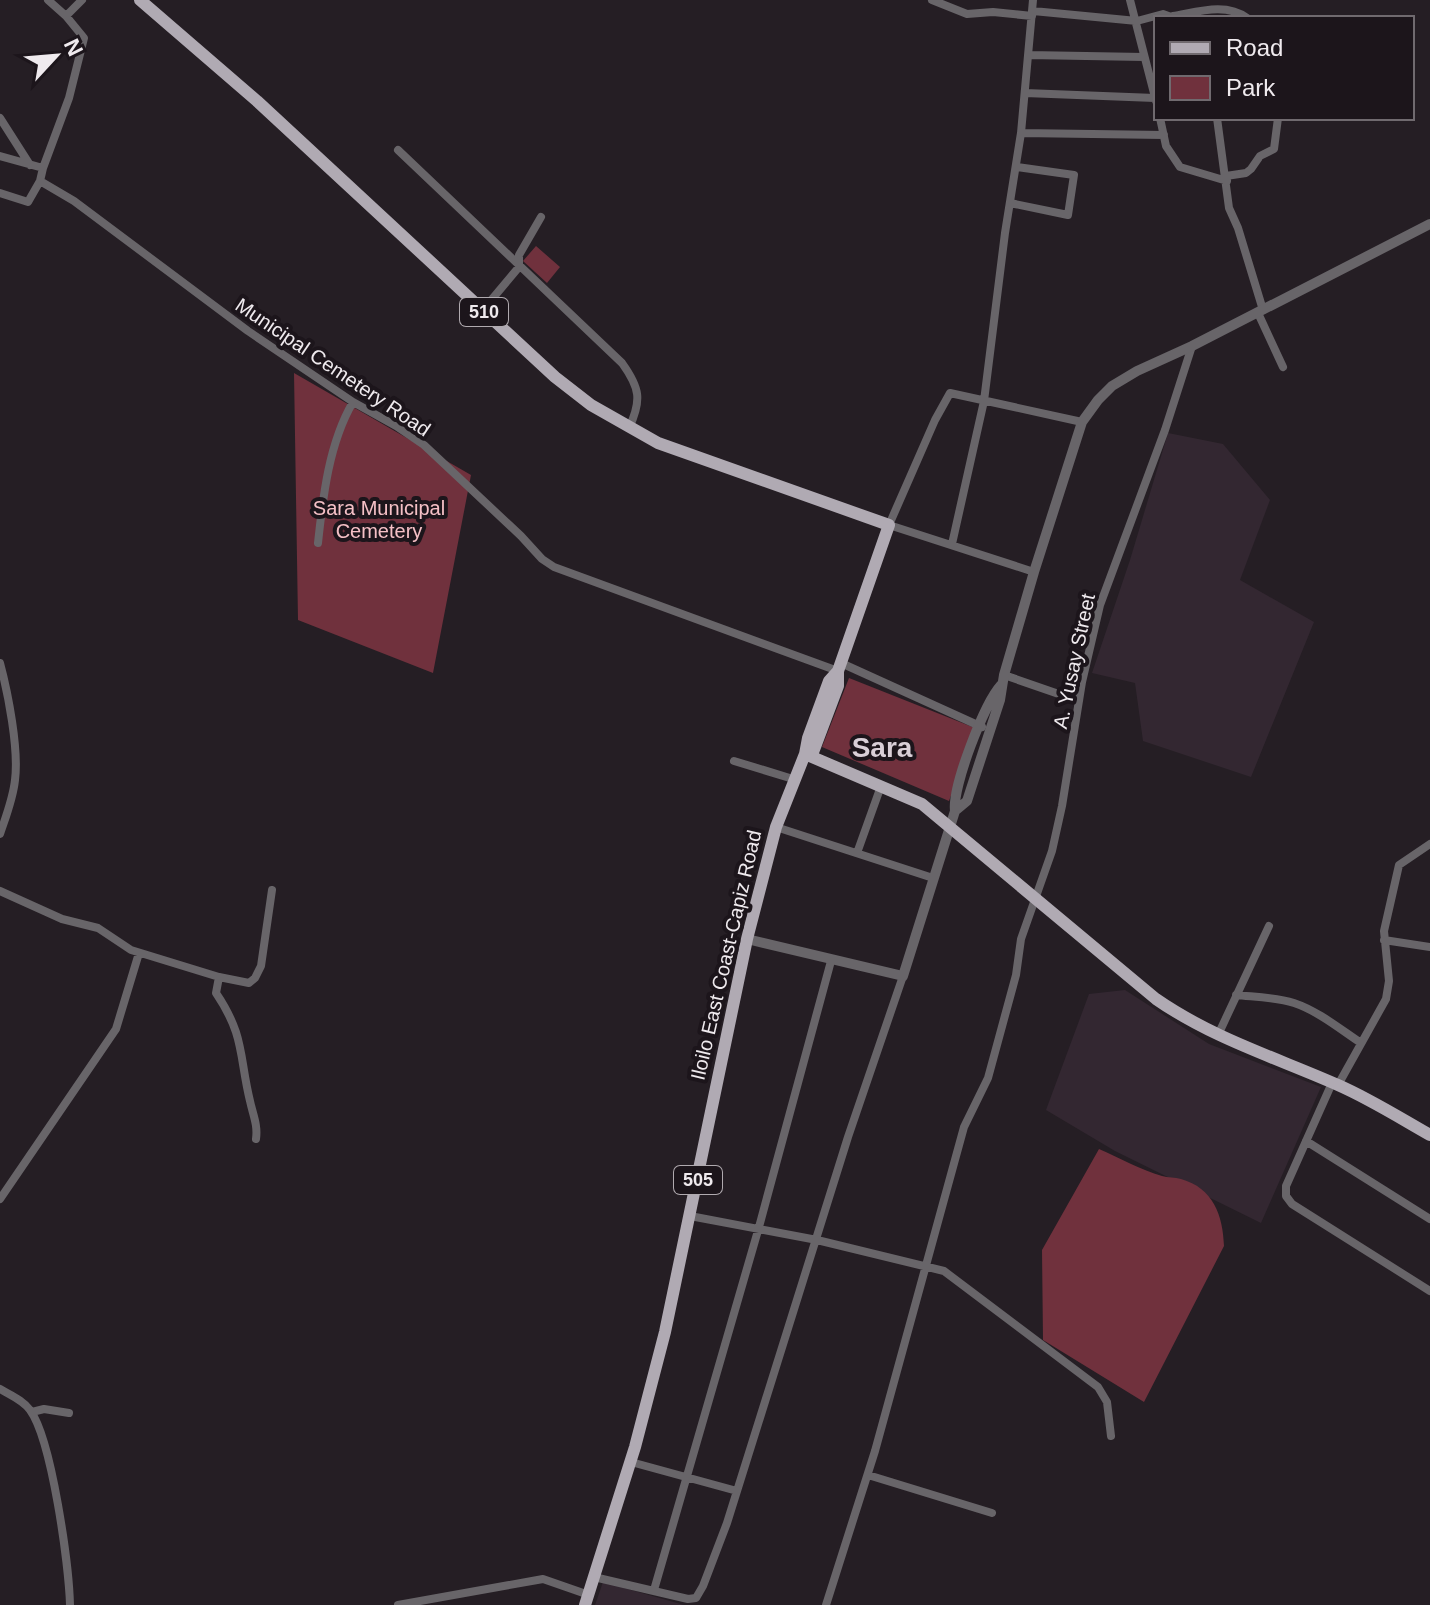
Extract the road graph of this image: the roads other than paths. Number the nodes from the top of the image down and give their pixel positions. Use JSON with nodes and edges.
{"nodes":[{"id":1,"x":48,"y":0,"type":"edge"},
{"id":2,"x":82,"y":0,"type":"edge"},
{"id":3,"x":140,"y":0,"type":"edge"},
{"id":4,"x":932,"y":0,"type":"edge"},
{"id":5,"x":1033,"y":0,"type":"edge"},
{"id":6,"x":1130,"y":0,"type":"edge"},
{"id":7,"x":1033,"y":14,"type":"junction"},
{"id":8,"x":66,"y":16,"type":"junction"},
{"id":9,"x":1154,"y":16,"type":"edge"},
{"id":10,"x":1179,"y":16,"type":"edge"},
{"id":11,"x":1244,"y":16,"type":"edge"},
{"id":12,"x":1137,"y":21,"type":"junction"},
{"id":13,"x":1028,"y":55,"type":"junction"},
{"id":14,"x":1144,"y":57,"type":"junction"},
{"id":15,"x":1025,"y":93,"type":"junction"},
{"id":16,"x":1154,"y":93,"type":"edge"},
{"id":17,"x":1154,"y":100,"type":"edge"},
{"id":18,"x":0,"y":118,"type":"edge"},
{"id":19,"x":1160,"y":120,"type":"edge"},
{"id":20,"x":1217,"y":120,"type":"edge"},
{"id":21,"x":1278,"y":120,"type":"edge"},
{"id":22,"x":1021,"y":133,"type":"junction"},
{"id":23,"x":1164,"y":135,"type":"junction"},
{"id":24,"x":398,"y":150,"type":"dead end"},
{"id":25,"x":0,"y":156,"type":"edge"},
{"id":26,"x":31,"y":165,"type":"junction"},
{"id":27,"x":1017,"y":167,"type":"junction"},
{"id":28,"x":43,"y":168,"type":"junction"},
{"id":29,"x":1227,"y":178,"type":"junction"},
{"id":30,"x":40,"y":181,"type":"junction"},
{"id":31,"x":0,"y":193,"type":"edge"},
{"id":32,"x":1010,"y":203,"type":"junction"},
{"id":33,"x":541,"y":217,"type":"dead end"},
{"id":34,"x":1430,"y":224,"type":"edge"},
{"id":35,"x":519,"y":267,"type":"junction"},
{"id":36,"x":482,"y":311,"type":"junction"},
{"id":37,"x":1261,"y":311,"type":"junction"},
{"id":38,"x":1192,"y":346,"type":"junction"},
{"id":39,"x":1283,"y":367,"type":"dead end"},
{"id":40,"x":984,"y":401,"type":"junction"},
{"id":41,"x":353,"y":402,"type":"junction"},
{"id":42,"x":1082,"y":422,"type":"junction"},
{"id":43,"x":629,"y":428,"type":"junction"},
{"id":44,"x":889,"y":525,"type":"junction"},
{"id":45,"x":318,"y":543,"type":"dead end"},
{"id":46,"x":952,"y":544,"type":"junction"},
{"id":47,"x":1034,"y":572,"type":"junction"},
{"id":48,"x":0,"y":663,"type":"edge"},
{"id":49,"x":840,"y":667,"type":"junction"},
{"id":50,"x":1003,"y":680,"type":"junction"},
{"id":51,"x":1079,"y":701,"type":"junction"},
{"id":52,"x":984,"y":728,"type":"junction"},
{"id":53,"x":808,"y":754,"type":"junction"},
{"id":54,"x":734,"y":761,"type":"dead end"},
{"id":55,"x":793,"y":779,"type":"junction"},
{"id":56,"x":881,"y":786,"type":"junction"},
{"id":57,"x":951,"y":825,"type":"junction"},
{"id":58,"x":776,"y":827,"type":"junction"},
{"id":59,"x":0,"y":834,"type":"edge"},
{"id":60,"x":1430,"y":844,"type":"edge"},
{"id":61,"x":857,"y":853,"type":"junction"},
{"id":62,"x":933,"y":878,"type":"junction"},
{"id":63,"x":272,"y":890,"type":"dead end"},
{"id":64,"x":0,"y":891,"type":"edge"},
{"id":65,"x":1036,"y":897,"type":"junction"},
{"id":66,"x":1269,"y":926,"type":"dead end"},
{"id":67,"x":747,"y":939,"type":"junction"},
{"id":68,"x":1384,"y":940,"type":"junction"},
{"id":69,"x":1430,"y":947,"type":"edge"},
{"id":70,"x":139,"y":953,"type":"junction"},
{"id":71,"x":831,"y":961,"type":"junction"},
{"id":72,"x":903,"y":976,"type":"junction"},
{"id":73,"x":219,"y":977,"type":"junction"},
{"id":74,"x":1236,"y":995,"type":"junction"},
{"id":75,"x":1218,"y":1035,"type":"junction"},
{"id":76,"x":1361,"y":1043,"type":"junction"},
{"id":77,"x":1335,"y":1084,"type":"junction"},
{"id":78,"x":1430,"y":1135,"type":"edge"},
{"id":79,"x":256,"y":1139,"type":"dead end"},
{"id":80,"x":1306,"y":1141,"type":"junction"},
{"id":81,"x":0,"y":1199,"type":"edge"},
{"id":82,"x":690,"y":1216,"type":"junction"},
{"id":83,"x":1430,"y":1219,"type":"edge"},
{"id":84,"x":759,"y":1227,"type":"junction"},
{"id":85,"x":817,"y":1240,"type":"junction"},
{"id":86,"x":926,"y":1265,"type":"junction"},
{"id":87,"x":1430,"y":1276,"type":"edge"},
{"id":88,"x":1427,"y":1289,"type":"edge"},
{"id":89,"x":0,"y":1389,"type":"edge"},
{"id":90,"x":32,"y":1412,"type":"junction"},
{"id":91,"x":69,"y":1413,"type":"dead end"},
{"id":92,"x":1111,"y":1436,"type":"dead end"},
{"id":93,"x":631,"y":1462,"type":"junction"},
{"id":94,"x":868,"y":1475,"type":"junction"},
{"id":95,"x":687,"y":1476,"type":"junction"},
{"id":96,"x":737,"y":1491,"type":"junction"},
{"id":97,"x":992,"y":1513,"type":"dead end"},
{"id":98,"x":594,"y":1577,"type":"junction"},
{"id":99,"x":654,"y":1590,"type":"junction"},
{"id":100,"x":587,"y":1600,"type":"edge"},
{"id":101,"x":70,"y":1605,"type":"edge"},
{"id":102,"x":398,"y":1605,"type":"edge"},
{"id":103,"x":826,"y":1605,"type":"edge"}],
"edges":[{"from":1,"to":8,"type":"street"},
{"from":2,"to":8,"type":"street"},
{"from":3,"to":36,"type":"main road","number":"510"},
{"from":4,"to":7,"type":"street"},
{"from":5,"to":7,"type":"street"},
{"from":6,"to":12,"type":"street"},
{"from":7,"to":12,"type":"street"},
{"from":7,"to":13,"type":"street"},
{"from":8,"to":28,"type":"street"},
{"from":9,"to":12,"type":"street"},
{"from":10,"to":11,"type":"street"},
{"from":12,"to":14,"type":"street"},
{"from":13,"to":14,"type":"street"},
{"from":13,"to":15,"type":"street"},
{"from":14,"to":16,"type":"street"},
{"from":15,"to":17,"type":"street"},
{"from":15,"to":22,"type":"street"},
{"from":18,"to":26,"type":"street"},
{"from":19,"to":23,"type":"street"},
{"from":20,"to":29,"type":"street"},
{"from":21,"to":29,"type":"street"},
{"from":22,"to":23,"type":"street"},
{"from":22,"to":27,"type":"street"},
{"from":23,"to":29,"type":"street"},
{"from":24,"to":35,"type":"street"},
{"from":25,"to":26,"type":"street"},
{"from":26,"to":28,"type":"street"},
{"from":27,"to":32,"type":"street"},
{"from":27,"to":32,"type":"street"},
{"from":28,"to":30,"type":"street"},
{"from":29,"to":37,"type":"street"},
{"from":30,"to":31,"type":"street"},
{"from":30,"to":41,"type":"street","name":"Municipal Cemetery Road"},
{"from":32,"to":40,"type":"street"},
{"from":33,"to":35,"type":"street"},
{"from":34,"to":37,"type":"street"},
{"from":35,"to":36,"type":"street"},
{"from":35,"to":43,"type":"street"},
{"from":36,"to":43,"type":"main road","number":"510"},
{"from":37,"to":38,"type":"street"},
{"from":37,"to":39,"type":"street"},
{"from":38,"to":42,"type":"street"},
{"from":38,"to":51,"type":"street","name":"A. Yusay Street"},
{"from":40,"to":42,"type":"street"},
{"from":40,"to":44,"type":"street"},
{"from":40,"to":46,"type":"street"},
{"from":41,"to":45,"type":"street"},
{"from":41,"to":49,"type":"street","name":"Municipal Cemetery Road"},
{"from":42,"to":47,"type":"street"},
{"from":43,"to":44,"type":"main road","number":"510"},
{"from":44,"to":46,"type":"street"},
{"from":44,"to":49,"type":"main road","name":"Iloilo East Coast-Capiz Road"},
{"from":46,"to":47,"type":"street"},
{"from":47,"to":50,"type":"street"},
{"from":48,"to":59,"type":"street"},
{"from":49,"to":52,"type":"street","name":"Municipal Cemetery Road"},
{"from":49,"to":53,"type":"main road","name":"Iloilo East Coast-Capiz Road"},
{"from":50,"to":51,"type":"street"},
{"from":50,"to":52,"type":"street"},
{"from":51,"to":65,"type":"street","name":"A. Yusay Street"},
{"from":52,"to":57,"type":"street"},
{"from":53,"to":55,"type":"main road","name":"Iloilo East Coast-Capiz Road","number":"505"},
{"from":53,"to":56,"type":"main road"},
{"from":54,"to":55,"type":"street"},
{"from":55,"to":58,"type":"main road","name":"Iloilo East Coast-Capiz Road","number":"505"},
{"from":56,"to":57,"type":"main road"},
{"from":56,"to":61,"type":"street"},
{"from":57,"to":62,"type":"street"},
{"from":57,"to":65,"type":"main road"},
{"from":58,"to":61,"type":"street"},
{"from":58,"to":67,"type":"main road","name":"Iloilo East Coast-Capiz Road","number":"505"},
{"from":60,"to":68,"type":"street"},
{"from":61,"to":62,"type":"street"},
{"from":62,"to":72,"type":"street"},
{"from":63,"to":73,"type":"street"},
{"from":64,"to":70,"type":"street"},
{"from":65,"to":75,"type":"main road"},
{"from":65,"to":86,"type":"street","name":"A. Yusay Street"},
{"from":66,"to":74,"type":"street"},
{"from":67,"to":71,"type":"street"},
{"from":67,"to":82,"type":"main road","name":"Iloilo East Coast-Capiz Road","number":"505"},
{"from":68,"to":69,"type":"street"},
{"from":68,"to":76,"type":"street"},
{"from":70,"to":73,"type":"street"},
{"from":70,"to":81,"type":"street"},
{"from":71,"to":72,"type":"street"},
{"from":71,"to":84,"type":"street"},
{"from":72,"to":85,"type":"street"},
{"from":73,"to":79,"type":"street"},
{"from":74,"to":75,"type":"street"},
{"from":74,"to":76,"type":"street"},
{"from":75,"to":77,"type":"main road"},
{"from":76,"to":77,"type":"street"},
{"from":77,"to":78,"type":"main road"},
{"from":77,"to":80,"type":"street"},
{"from":80,"to":83,"type":"street"},
{"from":80,"to":88,"type":"street"},
{"from":82,"to":84,"type":"street"},
{"from":82,"to":93,"type":"main road","name":"Iloilo East Coast-Capiz Road","number":"505"},
{"from":84,"to":85,"type":"street"},
{"from":84,"to":95,"type":"street"},
{"from":85,"to":86,"type":"street"},
{"from":85,"to":96,"type":"street"},
{"from":86,"to":92,"type":"street"},
{"from":86,"to":94,"type":"street","name":"A. Yusay Street"},
{"from":87,"to":88,"type":"street"},
{"from":89,"to":90,"type":"street"},
{"from":90,"to":91,"type":"street"},
{"from":90,"to":101,"type":"street"},
{"from":93,"to":95,"type":"street"},
{"from":93,"to":98,"type":"main road","name":"Iloilo East Coast-Capiz Road","number":"505"},
{"from":94,"to":97,"type":"street"},
{"from":94,"to":103,"type":"street","name":"A. Yusay Street"},
{"from":95,"to":96,"type":"street"},
{"from":95,"to":99,"type":"street"},
{"from":96,"to":99,"type":"street"},
{"from":98,"to":99,"type":"street"},
{"from":98,"to":100,"type":"main road","name":"Iloilo East Coast-Capiz Road","number":"505"},
{"from":100,"to":102,"type":"street"}]}
